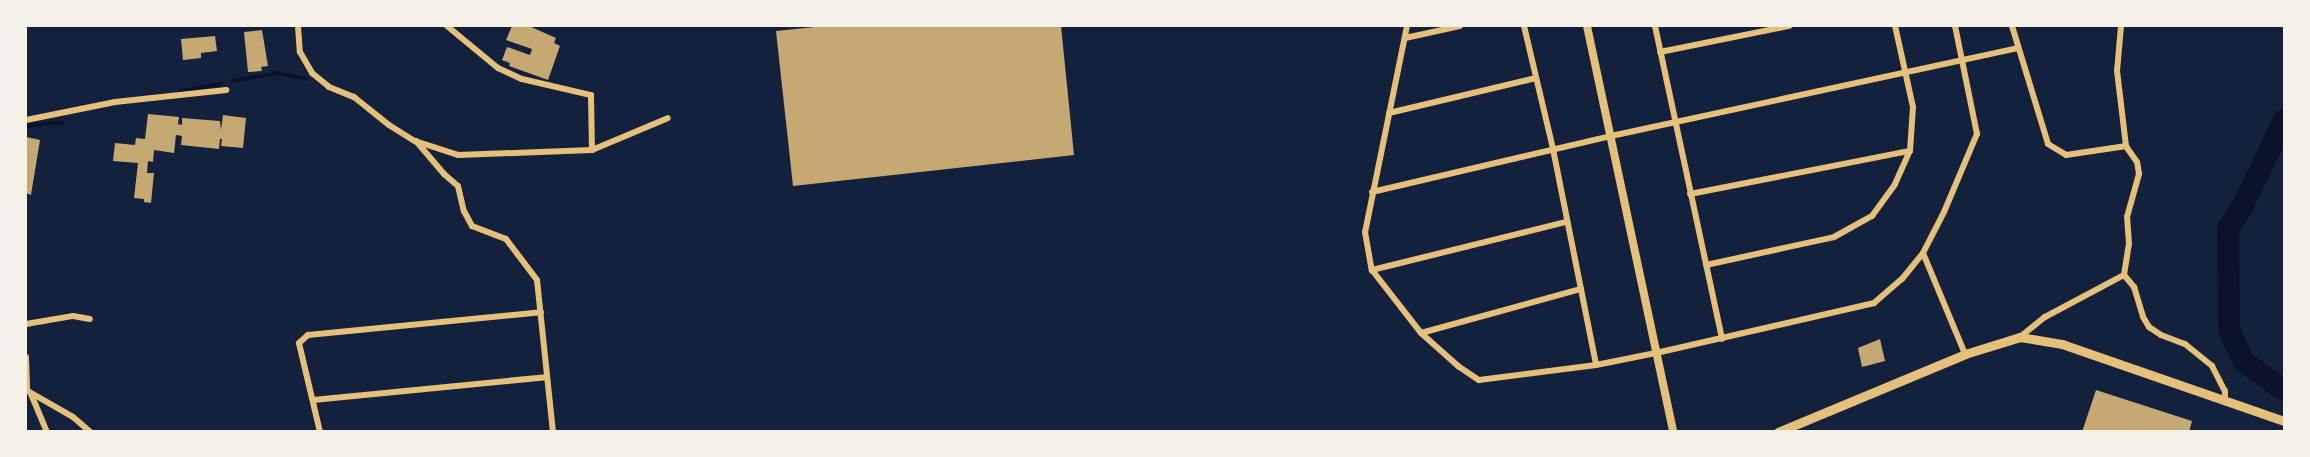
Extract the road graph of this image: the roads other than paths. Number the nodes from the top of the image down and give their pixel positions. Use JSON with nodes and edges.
{"nodes":[{"id":1,"x":298,"y":26,"type":"edge"},
{"id":2,"x":447,"y":26,"type":"edge"},
{"id":3,"x":1407,"y":26,"type":"edge"},
{"id":4,"x":1460,"y":26,"type":"edge"},
{"id":5,"x":1524,"y":26,"type":"edge"},
{"id":6,"x":1587,"y":26,"type":"edge"},
{"id":7,"x":1655,"y":26,"type":"edge"},
{"id":8,"x":1790,"y":26,"type":"edge"},
{"id":9,"x":1895,"y":26,"type":"edge"},
{"id":10,"x":1955,"y":26,"type":"edge"},
{"id":11,"x":2012,"y":26,"type":"edge"},
{"id":12,"x":2121,"y":26,"type":"edge"},
{"id":13,"x":1405,"y":38,"type":"junction"},
{"id":14,"x":2019,"y":48,"type":"junction"},
{"id":15,"x":1660,"y":52,"type":"junction"},
{"id":16,"x":1962,"y":59,"type":"junction"},
{"id":17,"x":1906,"y":71,"type":"junction"},
{"id":18,"x":1536,"y":78,"type":"junction"},
{"id":19,"x":226,"y":90,"type":"dead end"},
{"id":20,"x":1389,"y":113,"type":"junction"},
{"id":21,"x":668,"y":118,"type":"dead end"},
{"id":22,"x":26,"y":120,"type":"edge"},
{"id":23,"x":1676,"y":122,"type":"junction"},
{"id":24,"x":1611,"y":136,"type":"junction"},
{"id":25,"x":415,"y":141,"type":"junction"},
{"id":26,"x":2126,"y":146,"type":"junction"},
{"id":27,"x":1553,"y":149,"type":"junction"},
{"id":28,"x":592,"y":150,"type":"junction"},
{"id":29,"x":1910,"y":151,"type":"junction"},
{"id":30,"x":1372,"y":192,"type":"junction"},
{"id":31,"x":1690,"y":194,"type":"junction"},
{"id":32,"x":1566,"y":222,"type":"junction"},
{"id":33,"x":1923,"y":253,"type":"junction"},
{"id":34,"x":1706,"y":265,"type":"junction"},
{"id":35,"x":1372,"y":270,"type":"junction"},
{"id":36,"x":2124,"y":274,"type":"junction"},
{"id":37,"x":1581,"y":288,"type":"junction"},
{"id":38,"x":541,"y":312,"type":"junction"},
{"id":39,"x":90,"y":319,"type":"dead end"},
{"id":40,"x":26,"y":324,"type":"edge"},
{"id":41,"x":1421,"y":333,"type":"junction"},
{"id":42,"x":2020,"y":337,"type":"junction"},
{"id":43,"x":1722,"y":339,"type":"junction"},
{"id":44,"x":1656,"y":353,"type":"junction"},
{"id":45,"x":1965,"y":354,"type":"junction"},
{"id":46,"x":26,"y":357,"type":"edge"},
{"id":47,"x":1596,"y":364,"type":"junction"},
{"id":48,"x":546,"y":377,"type":"junction"},
{"id":49,"x":28,"y":391,"type":"edge"},
{"id":50,"x":313,"y":400,"type":"junction"},
{"id":51,"x":2225,"y":400,"type":"junction"},
{"id":52,"x":2284,"y":421,"type":"edge"},
{"id":53,"x":47,"y":432,"type":"edge"},
{"id":54,"x":90,"y":432,"type":"edge"},
{"id":55,"x":320,"y":432,"type":"edge"},
{"id":56,"x":553,"y":432,"type":"edge"},
{"id":57,"x":1673,"y":432,"type":"edge"},
{"id":58,"x":1778,"y":432,"type":"edge"}],
"edges":[{"from":1,"to":25,"type":"street"},
{"from":2,"to":28,"type":"street"},
{"from":3,"to":13,"type":"street"},
{"from":4,"to":13,"type":"street"},
{"from":5,"to":18,"type":"street"},
{"from":6,"to":24,"type":"street"},
{"from":7,"to":15,"type":"street"},
{"from":8,"to":15,"type":"street"},
{"from":9,"to":17,"type":"street"},
{"from":10,"to":16,"type":"street"},
{"from":11,"to":14,"type":"street"},
{"from":12,"to":26,"type":"street"},
{"from":13,"to":20,"type":"street"},
{"from":14,"to":16,"type":"street"},
{"from":14,"to":26,"type":"street"},
{"from":15,"to":23,"type":"street"},
{"from":16,"to":17,"type":"street"},
{"from":16,"to":33,"type":"street"},
{"from":17,"to":23,"type":"street"},
{"from":17,"to":29,"type":"street"},
{"from":18,"to":20,"type":"street"},
{"from":18,"to":27,"type":"street"},
{"from":19,"to":22,"type":"street"},
{"from":20,"to":30,"type":"street"},
{"from":21,"to":28,"type":"street"},
{"from":23,"to":24,"type":"street"},
{"from":23,"to":31,"type":"street"},
{"from":24,"to":27,"type":"street"},
{"from":24,"to":44,"type":"street"},
{"from":25,"to":28,"type":"street"},
{"from":25,"to":38,"type":"street"},
{"from":26,"to":36,"type":"street"},
{"from":27,"to":30,"type":"street"},
{"from":27,"to":32,"type":"street"},
{"from":29,"to":31,"type":"street"},
{"from":29,"to":34,"type":"street"},
{"from":30,"to":35,"type":"street"},
{"from":31,"to":34,"type":"street"},
{"from":32,"to":35,"type":"street"},
{"from":32,"to":37,"type":"street"},
{"from":33,"to":43,"type":"street"},
{"from":33,"to":45,"type":"street"},
{"from":34,"to":43,"type":"street"},
{"from":35,"to":41,"type":"street"},
{"from":36,"to":42,"type":"street"},
{"from":36,"to":51,"type":"street"},
{"from":37,"to":41,"type":"street"},
{"from":37,"to":47,"type":"street"},
{"from":38,"to":48,"type":"street"},
{"from":38,"to":50,"type":"street"},
{"from":39,"to":40,"type":"street"},
{"from":41,"to":47,"type":"street"},
{"from":42,"to":45,"type":"main road"},
{"from":42,"to":51,"type":"main road"},
{"from":43,"to":44,"type":"street"},
{"from":44,"to":47,"type":"street"},
{"from":44,"to":57,"type":"street"},
{"from":45,"to":58,"type":"main road"},
{"from":46,"to":49,"type":"street"},
{"from":48,"to":50,"type":"street"},
{"from":48,"to":56,"type":"street"},
{"from":49,"to":53,"type":"street"},
{"from":49,"to":54,"type":"street"},
{"from":50,"to":55,"type":"street"},
{"from":51,"to":52,"type":"main road"}]}
